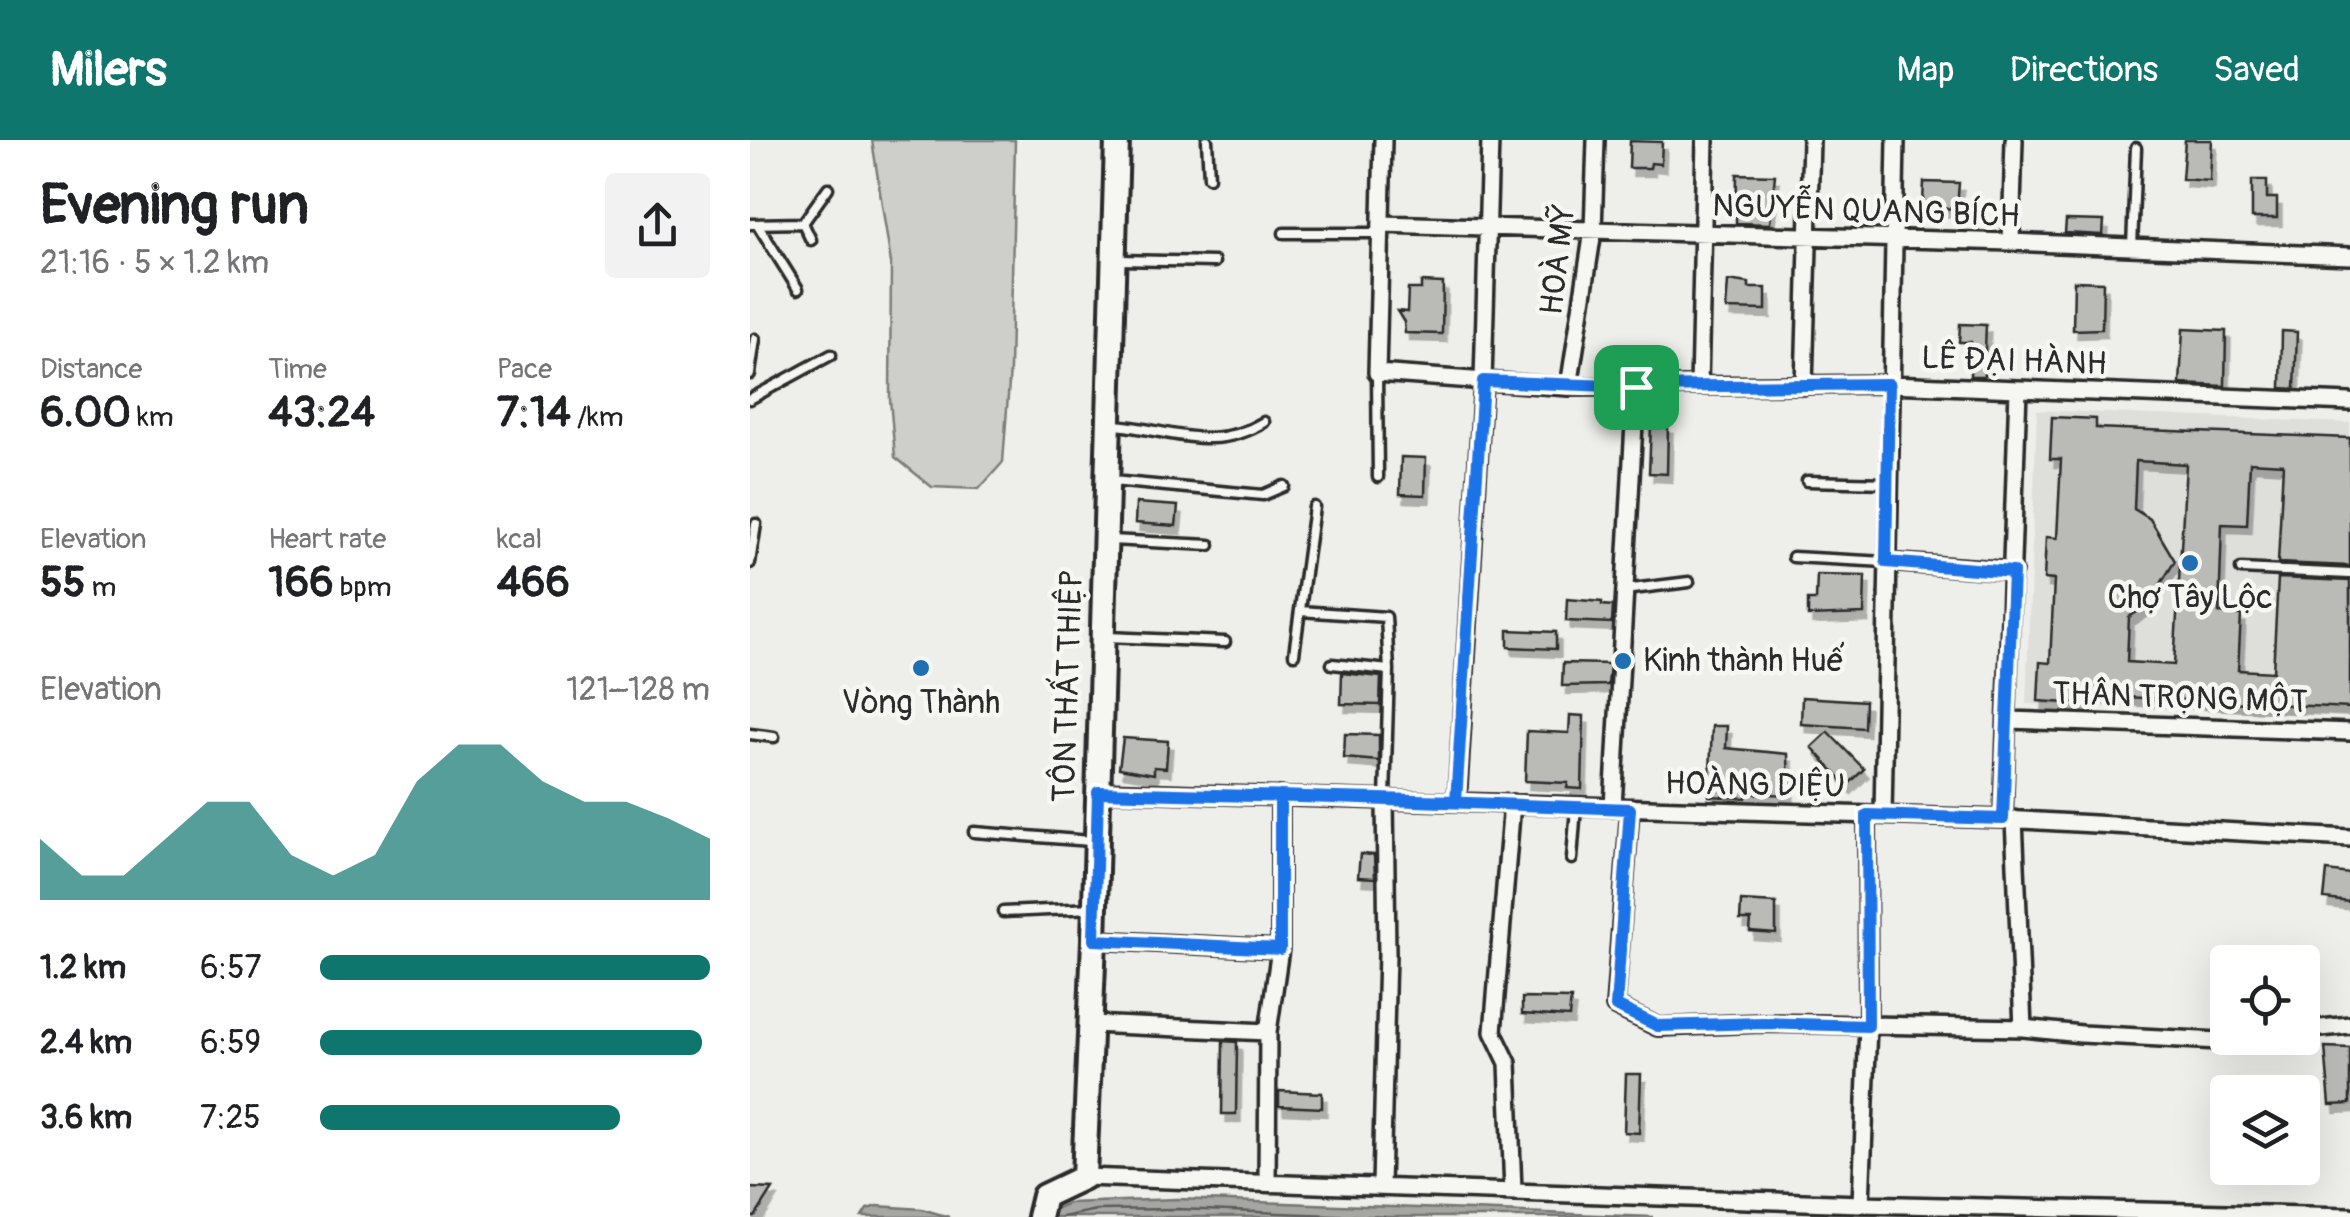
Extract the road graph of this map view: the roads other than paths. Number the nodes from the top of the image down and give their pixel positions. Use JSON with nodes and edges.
{"nodes":[{"id":1,"x":1117,"y":140,"type":"edge"},
{"id":2,"x":1207,"y":140,"type":"edge"},
{"id":3,"x":1382,"y":140,"type":"edge"},
{"id":4,"x":1490,"y":140,"type":"edge"},
{"id":5,"x":1596,"y":140,"type":"edge"},
{"id":6,"x":1705,"y":140,"type":"edge"},
{"id":7,"x":1812,"y":140,"type":"edge"},
{"id":8,"x":1896,"y":140,"type":"edge"},
{"id":9,"x":2014,"y":140,"type":"edge"},
{"id":10,"x":2136,"y":148,"type":"dead end"},
{"id":11,"x":1209,"y":177,"type":"dead end"},
{"id":12,"x":828,"y":188,"type":"dead end"},
{"id":13,"x":803,"y":223,"type":"junction"},
{"id":14,"x":754,"y":224,"type":"edge"},
{"id":15,"x":1487,"y":227,"type":"junction"},
{"id":16,"x":1380,"y":229,"type":"junction"},
{"id":17,"x":1593,"y":231,"type":"junction"},
{"id":18,"x":1284,"y":233,"type":"dead end"},
{"id":19,"x":1700,"y":234,"type":"junction"},
{"id":20,"x":1808,"y":236,"type":"junction"},
{"id":21,"x":1894,"y":239,"type":"junction"},
{"id":22,"x":811,"y":240,"type":"dead end"},
{"id":23,"x":2012,"y":242,"type":"junction"},
{"id":24,"x":2132,"y":247,"type":"junction"},
{"id":25,"x":2350,"y":256,"type":"edge"},
{"id":26,"x":1113,"y":260,"type":"junction"},
{"id":27,"x":1214,"y":262,"type":"dead end"},
{"id":28,"x":798,"y":290,"type":"dead end"},
{"id":29,"x":755,"y":339,"type":"dead end"},
{"id":30,"x":831,"y":355,"type":"dead end"},
{"id":31,"x":1377,"y":373,"type":"junction"},
{"id":32,"x":750,"y":374,"type":"edge"},
{"id":33,"x":1483,"y":381,"type":"junction"},
{"id":34,"x":1889,"y":384,"type":"junction"},
{"id":35,"x":1700,"y":386,"type":"junction"},
{"id":36,"x":1804,"y":386,"type":"junction"},
{"id":37,"x":1569,"y":387,"type":"junction"},
{"id":38,"x":1636,"y":387,"type":"junction"},
{"id":39,"x":2018,"y":389,"type":"junction"},
{"id":40,"x":750,"y":399,"type":"edge"},
{"id":41,"x":2350,"y":402,"type":"edge"},
{"id":42,"x":1264,"y":422,"type":"dead end"},
{"id":43,"x":1109,"y":425,"type":"junction"},
{"id":44,"x":1378,"y":477,"type":"dead end"},
{"id":45,"x":1107,"y":481,"type":"junction"},
{"id":46,"x":1807,"y":481,"type":"dead end"},
{"id":47,"x":1888,"y":483,"type":"junction"},
{"id":48,"x":1284,"y":486,"type":"dead end"},
{"id":49,"x":1314,"y":508,"type":"dead end"},
{"id":50,"x":756,"y":524,"type":"dead end"},
{"id":51,"x":1106,"y":540,"type":"junction"},
{"id":52,"x":1210,"y":545,"type":"dead end"},
{"id":53,"x":1793,"y":557,"type":"dead end"},
{"id":54,"x":1886,"y":562,"type":"junction"},
{"id":55,"x":750,"y":563,"type":"edge"},
{"id":56,"x":764,"y":565,"type":"dead end"},
{"id":57,"x":2241,"y":569,"type":"dead end"},
{"id":58,"x":2013,"y":572,"type":"junction"},
{"id":59,"x":2350,"y":574,"type":"edge"},
{"id":60,"x":1690,"y":582,"type":"dead end"},
{"id":61,"x":1624,"y":590,"type":"junction"},
{"id":62,"x":1300,"y":611,"type":"junction"},
{"id":63,"x":1102,"y":637,"type":"junction"},
{"id":64,"x":1225,"y":642,"type":"dead end"},
{"id":65,"x":1294,"y":654,"type":"dead end"},
{"id":66,"x":1332,"y":664,"type":"dead end"},
{"id":67,"x":1389,"y":670,"type":"junction"},
{"id":68,"x":2008,"y":720,"type":"junction"},
{"id":69,"x":2350,"y":732,"type":"edge"},
{"id":70,"x":750,"y":734,"type":"edge"},
{"id":71,"x":774,"y":737,"type":"dead end"},
{"id":72,"x":1098,"y":792,"type":"junction"},
{"id":73,"x":1280,"y":796,"type":"junction"},
{"id":74,"x":1385,"y":798,"type":"junction"},
{"id":75,"x":1456,"y":801,"type":"junction"},
{"id":76,"x":1512,"y":803,"type":"junction"},
{"id":77,"x":1576,"y":807,"type":"junction"},
{"id":78,"x":1613,"y":808,"type":"junction"},
{"id":79,"x":1630,"y":809,"type":"junction"},
{"id":80,"x":1875,"y":815,"type":"junction"},
{"id":81,"x":2009,"y":819,"type":"junction"},
{"id":82,"x":974,"y":832,"type":"dead end"},
{"id":83,"x":2350,"y":838,"type":"edge"},
{"id":84,"x":1096,"y":841,"type":"junction"},
{"id":85,"x":1572,"y":859,"type":"dead end"},
{"id":86,"x":1093,"y":908,"type":"junction"},
{"id":87,"x":1003,"y":912,"type":"dead end"},
{"id":88,"x":1094,"y":940,"type":"junction"},
{"id":89,"x":1280,"y":949,"type":"junction"},
{"id":90,"x":1091,"y":1024,"type":"junction"},
{"id":91,"x":2350,"y":1024,"type":"edge"},
{"id":92,"x":1868,"y":1026,"type":"junction"},
{"id":93,"x":2022,"y":1028,"type":"junction"},
{"id":94,"x":2320,"y":1028,"type":"edge"},
{"id":95,"x":1268,"y":1032,"type":"junction"},
{"id":96,"x":2210,"y":1040,"type":"edge"},
{"id":97,"x":1084,"y":1177,"type":"junction"},
{"id":98,"x":1267,"y":1183,"type":"junction"},
{"id":99,"x":1381,"y":1186,"type":"junction"},
{"id":100,"x":1513,"y":1191,"type":"junction"},
{"id":101,"x":1861,"y":1204,"type":"junction"},
{"id":102,"x":1039,"y":1212,"type":"edge"},
{"id":103,"x":2350,"y":1216,"type":"edge"}],
"edges":[{"from":1,"to":26,"type":"street","name":"TÔN THẤT THIỆP"},
{"from":2,"to":11,"type":"lane"},
{"from":3,"to":16,"type":"street"},
{"from":4,"to":15,"type":"street"},
{"from":5,"to":17,"type":"street","name":"HOÀ MỸ"},
{"from":6,"to":19,"type":"street"},
{"from":7,"to":20,"type":"street"},
{"from":8,"to":21,"type":"street"},
{"from":9,"to":23,"type":"street"},
{"from":10,"to":24,"type":"lane"},
{"from":12,"to":13,"type":"lane"},
{"from":13,"to":14,"type":"lane"},
{"from":13,"to":22,"type":"lane"},
{"from":14,"to":28,"type":"lane"},
{"from":15,"to":16,"type":"street","name":"NGUYỄN QUANG BÍCH"},
{"from":15,"to":17,"type":"street","name":"NGUYỄN QUANG BÍCH"},
{"from":15,"to":33,"type":"street"},
{"from":16,"to":18,"type":"lane"},
{"from":16,"to":31,"type":"street"},
{"from":17,"to":19,"type":"street","name":"NGUYỄN QUANG BÍCH"},
{"from":17,"to":37,"type":"street","name":"HOÀ MỸ"},
{"from":19,"to":20,"type":"street","name":"NGUYỄN QUANG BÍCH"},
{"from":19,"to":35,"type":"street"},
{"from":20,"to":21,"type":"street","name":"NGUYỄN QUANG BÍCH"},
{"from":20,"to":36,"type":"street"},
{"from":21,"to":23,"type":"street","name":"NGUYỄN QUANG BÍCH"},
{"from":21,"to":34,"type":"street"},
{"from":23,"to":24,"type":"street","name":"NGUYỄN QUANG BÍCH"},
{"from":24,"to":25,"type":"street","name":"NGUYỄN QUANG BÍCH"},
{"from":26,"to":27,"type":"lane"},
{"from":26,"to":43,"type":"street","name":"TÔN THẤT THIỆP"},
{"from":29,"to":32,"type":"lane"},
{"from":30,"to":40,"type":"lane"},
{"from":31,"to":33,"type":"street","name":"LÊ ĐẠI HÀNH"},
{"from":31,"to":44,"type":"lane"},
{"from":33,"to":37,"type":"street","name":"LÊ ĐẠI HÀNH"},
{"from":33,"to":75,"type":"street"},
{"from":34,"to":36,"type":"street","name":"LÊ ĐẠI HÀNH"},
{"from":34,"to":39,"type":"street","name":"LÊ ĐẠI HÀNH"},
{"from":34,"to":47,"type":"street"},
{"from":35,"to":36,"type":"street","name":"LÊ ĐẠI HÀNH"},
{"from":35,"to":38,"type":"street","name":"LÊ ĐẠI HÀNH"},
{"from":37,"to":38,"type":"street","name":"LÊ ĐẠI HÀNH"},
{"from":38,"to":61,"type":"street"},
{"from":39,"to":41,"type":"street","name":"LÊ ĐẠI HÀNH"},
{"from":39,"to":58,"type":"street"},
{"from":42,"to":43,"type":"lane"},
{"from":43,"to":45,"type":"street","name":"TÔN THẤT THIỆP"},
{"from":45,"to":48,"type":"lane"},
{"from":45,"to":51,"type":"street","name":"TÔN THẤT THIỆP"},
{"from":46,"to":47,"type":"lane"},
{"from":47,"to":54,"type":"street"},
{"from":49,"to":62,"type":"lane"},
{"from":50,"to":55,"type":"lane"},
{"from":51,"to":52,"type":"lane"},
{"from":51,"to":63,"type":"street","name":"TÔN THẤT THIỆP"},
{"from":53,"to":54,"type":"lane"},
{"from":54,"to":58,"type":"street"},
{"from":54,"to":80,"type":"street"},
{"from":55,"to":56,"type":"lane"},
{"from":57,"to":59,"type":"lane"},
{"from":58,"to":68,"type":"street"},
{"from":60,"to":61,"type":"lane"},
{"from":61,"to":78,"type":"street"},
{"from":62,"to":65,"type":"lane"},
{"from":62,"to":67,"type":"lane"},
{"from":63,"to":64,"type":"lane"},
{"from":63,"to":72,"type":"street","name":"TÔN THẤT THIỆP"},
{"from":66,"to":67,"type":"lane"},
{"from":67,"to":74,"type":"lane"},
{"from":68,"to":69,"type":"street","name":"THÂN TRỌNG MỘT"},
{"from":68,"to":81,"type":"street"},
{"from":70,"to":71,"type":"lane"},
{"from":72,"to":73,"type":"street","name":"HOÀNG DIỆU"},
{"from":72,"to":84,"type":"street","name":"TÔN THẤT THIỆP"},
{"from":73,"to":74,"type":"street","name":"HOÀNG DIỆU"},
{"from":73,"to":89,"type":"street"},
{"from":74,"to":75,"type":"street","name":"HOÀNG DIỆU"},
{"from":74,"to":99,"type":"street"},
{"from":75,"to":76,"type":"street","name":"HOÀNG DIỆU"},
{"from":76,"to":77,"type":"street","name":"HOÀNG DIỆU"},
{"from":76,"to":100,"type":"street"},
{"from":77,"to":78,"type":"street","name":"HOÀNG DIỆU"},
{"from":77,"to":85,"type":"lane"},
{"from":78,"to":79,"type":"street","name":"HOÀNG DIỆU"},
{"from":79,"to":80,"type":"street","name":"HOÀNG DIỆU"},
{"from":79,"to":92,"type":"street"},
{"from":80,"to":81,"type":"street","name":"HOÀNG DIỆU"},
{"from":80,"to":92,"type":"street"},
{"from":81,"to":83,"type":"street","name":"HOÀNG DIỆU"},
{"from":81,"to":93,"type":"street"},
{"from":82,"to":84,"type":"lane"},
{"from":84,"to":86,"type":"street","name":"TÔN THẤT THIỆP"},
{"from":86,"to":87,"type":"lane"},
{"from":86,"to":88,"type":"street","name":"TÔN THẤT THIỆP"},
{"from":88,"to":89,"type":"street"},
{"from":88,"to":90,"type":"street","name":"TÔN THẤT THIỆP"},
{"from":89,"to":95,"type":"street"},
{"from":90,"to":95,"type":"street"},
{"from":90,"to":97,"type":"street","name":"TÔN THẤT THIỆP"},
{"from":91,"to":94,"type":"street"},
{"from":92,"to":93,"type":"street"},
{"from":92,"to":101,"type":"street"},
{"from":93,"to":96,"type":"street"},
{"from":95,"to":98,"type":"street"},
{"from":97,"to":98,"type":"street"},
{"from":97,"to":102,"type":"street"},
{"from":98,"to":99,"type":"street"},
{"from":99,"to":100,"type":"street"},
{"from":100,"to":101,"type":"street"},
{"from":101,"to":103,"type":"street"}]}
